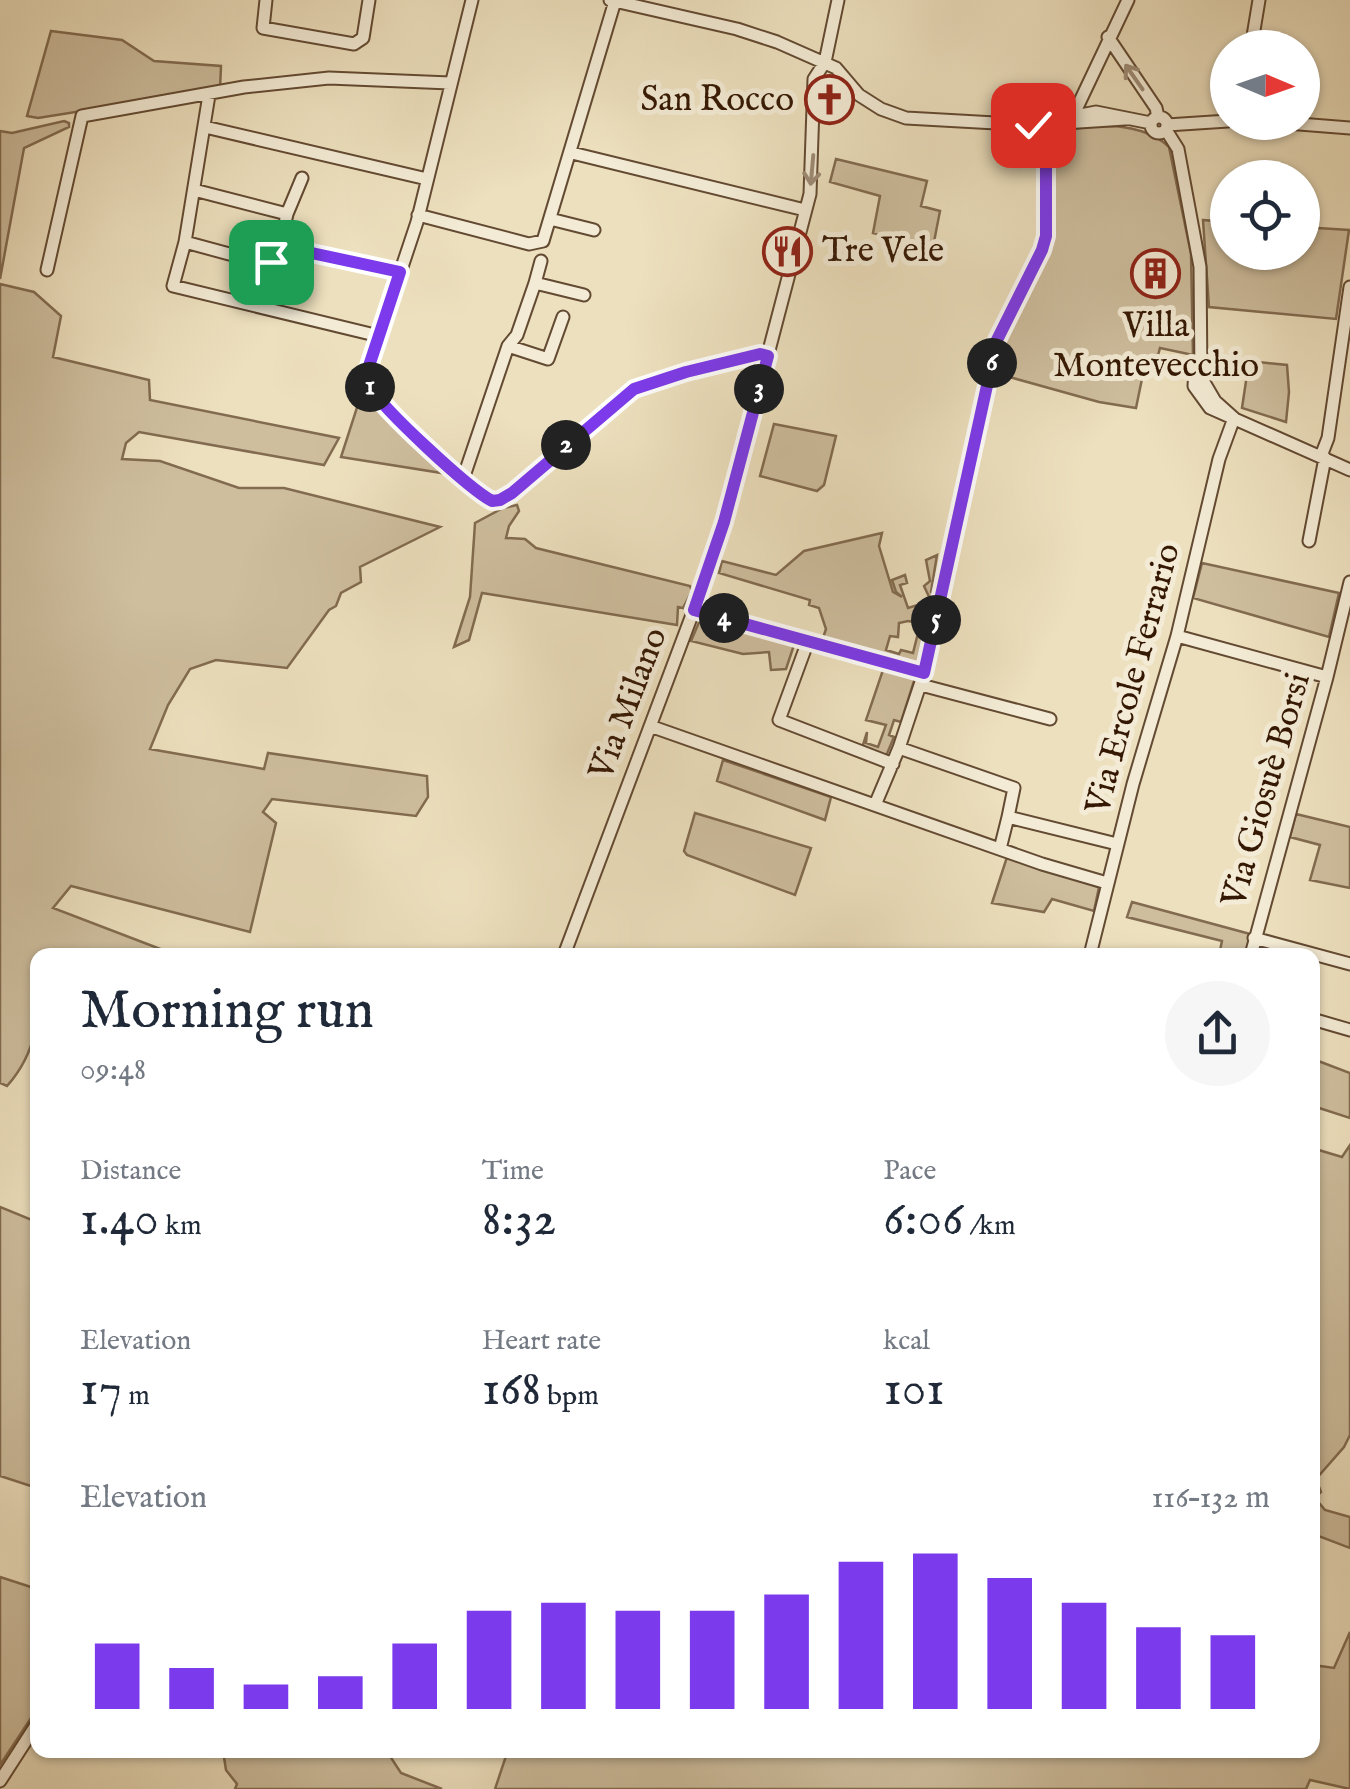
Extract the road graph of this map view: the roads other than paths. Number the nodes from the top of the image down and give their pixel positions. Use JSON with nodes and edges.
{"nodes":[{"id":1,"x":266,"y":0,"type":"edge"},
{"id":2,"x":369,"y":0,"type":"edge"},
{"id":3,"x":472,"y":0,"type":"edge"},
{"id":4,"x":612,"y":0,"type":"edge"},
{"id":5,"x":838,"y":0,"type":"edge"},
{"id":6,"x":1128,"y":0,"type":"edge"},
{"id":7,"x":1259,"y":0,"type":"edge"},
{"id":8,"x":1253,"y":30,"type":"edge"},
{"id":9,"x":1108,"y":37,"type":"junction"},
{"id":10,"x":825,"y":62,"type":"junction"},
{"id":11,"x":450,"y":83,"type":"junction"},
{"id":12,"x":1083,"y":90,"type":"junction"},
{"id":13,"x":209,"y":95,"type":"junction"},
{"id":14,"x":1073,"y":116,"type":"junction"},
{"id":15,"x":1094,"y":118,"type":"junction"},
{"id":16,"x":1210,"y":122,"type":"edge"},
{"id":17,"x":1052,"y":124,"type":"junction"},
{"id":18,"x":1161,"y":124,"type":"junction"},
{"id":19,"x":205,"y":126,"type":"junction"},
{"id":20,"x":1320,"y":126,"type":"edge"},
{"id":21,"x":1350,"y":128,"type":"edge"},
{"id":22,"x":572,"y":154,"type":"junction"},
{"id":23,"x":302,"y":178,"type":"dead end"},
{"id":24,"x":427,"y":179,"type":"junction"},
{"id":25,"x":194,"y":190,"type":"junction"},
{"id":26,"x":805,"y":210,"type":"junction"},
{"id":27,"x":287,"y":214,"type":"junction"},
{"id":28,"x":418,"y":215,"type":"junction"},
{"id":29,"x":550,"y":219,"type":"junction"},
{"id":30,"x":594,"y":230,"type":"dead end"},
{"id":31,"x":185,"y":242,"type":"junction"},
{"id":32,"x":279,"y":246,"type":"junction"},
{"id":33,"x":541,"y":261,"type":"dead end"},
{"id":34,"x":46,"y":270,"type":"dead end"},
{"id":35,"x":400,"y":272,"type":"junction"},
{"id":36,"x":536,"y":283,"type":"junction"},
{"id":37,"x":1350,"y":286,"type":"edge"},
{"id":38,"x":584,"y":295,"type":"dead end"},
{"id":39,"x":563,"y":318,"type":"dead end"},
{"id":40,"x":378,"y":336,"type":"junction"},
{"id":41,"x":508,"y":346,"type":"junction"},
{"id":42,"x":768,"y":356,"type":"junction"},
{"id":43,"x":1234,"y":418,"type":"junction"},
{"id":44,"x":1323,"y":457,"type":"junction"},
{"id":45,"x":1350,"y":470,"type":"edge"},
{"id":46,"x":463,"y":478,"type":"junction"},
{"id":47,"x":1309,"y":541,"type":"dead end"},
{"id":48,"x":1350,"y":582,"type":"edge"},
{"id":49,"x":694,"y":610,"type":"junction"},
{"id":50,"x":1177,"y":636,"type":"junction"},
{"id":51,"x":808,"y":641,"type":"junction"},
{"id":52,"x":1328,"y":677,"type":"junction"},
{"id":53,"x":923,"y":679,"type":"junction"},
{"id":54,"x":1050,"y":720,"type":"dead end"},
{"id":55,"x":650,"y":726,"type":"junction"},
{"id":56,"x":899,"y":748,"type":"junction"},
{"id":57,"x":893,"y":764,"type":"junction"},
{"id":58,"x":875,"y":805,"type":"junction"},
{"id":59,"x":1008,"y":817,"type":"junction"},
{"id":60,"x":1118,"y":844,"type":"junction"},
{"id":61,"x":1000,"y":849,"type":"junction"},
{"id":62,"x":1107,"y":883,"type":"junction"},
{"id":63,"x":1254,"y":938,"type":"junction"},
{"id":64,"x":567,"y":948,"type":"edge"},
{"id":65,"x":1092,"y":948,"type":"edge"},
{"id":66,"x":1252,"y":948,"type":"edge"},
{"id":67,"x":1291,"y":948,"type":"edge"},
{"id":68,"x":1320,"y":956,"type":"edge"},
{"id":69,"x":1350,"y":964,"type":"edge"},
{"id":70,"x":1320,"y":1021,"type":"edge"},
{"id":71,"x":1350,"y":1030,"type":"edge"},
{"id":72,"x":30,"y":1734,"type":"edge"},
{"id":73,"x":0,"y":1781,"type":"edge"}],
"edges":[{"from":1,"to":2,"type":"street"},
{"from":3,"to":11,"type":"street"},
{"from":4,"to":10,"type":"street"},
{"from":4,"to":22,"type":"street"},
{"from":5,"to":10,"type":"street","name":"Via Milano"},
{"from":6,"to":9,"type":"street"},
{"from":7,"to":8,"type":"street"},
{"from":9,"to":12,"type":"street"},
{"from":18,"to":9,"type":"street","one_way":true},
{"from":10,"to":17,"type":"street"},
{"from":10,"to":26,"type":"street","name":"Via Milano","one_way":true},
{"from":11,"to":13,"type":"street"},
{"from":11,"to":24,"type":"street"},
{"from":12,"to":14,"type":"street"},
{"from":12,"to":15,"type":"street"},
{"from":13,"to":19,"type":"street"},
{"from":13,"to":34,"type":"street"},
{"from":14,"to":15,"type":"street"},
{"from":14,"to":17,"type":"street"},
{"from":15,"to":17,"type":"street"},
{"from":15,"to":18,"type":"street"},
{"from":16,"to":18,"type":"street"},
{"from":17,"to":53,"type":"street"},
{"from":18,"to":43,"type":"street"},
{"from":19,"to":24,"type":"street"},
{"from":19,"to":25,"type":"street"},
{"from":20,"to":21,"type":"street"},
{"from":22,"to":26,"type":"street"},
{"from":22,"to":29,"type":"street"},
{"from":23,"to":27,"type":"street"},
{"from":24,"to":28,"type":"street"},
{"from":25,"to":27,"type":"street"},
{"from":25,"to":31,"type":"street"},
{"from":26,"to":42,"type":"street","name":"Via Milano"},
{"from":27,"to":32,"type":"street"},
{"from":28,"to":29,"type":"street"},
{"from":28,"to":35,"type":"street"},
{"from":29,"to":30,"type":"street"},
{"from":31,"to":32,"type":"street"},
{"from":31,"to":40,"type":"street"},
{"from":32,"to":35,"type":"street"},
{"from":33,"to":36,"type":"street"},
{"from":35,"to":40,"type":"street"},
{"from":36,"to":38,"type":"street"},
{"from":36,"to":41,"type":"street"},
{"from":37,"to":44,"type":"street"},
{"from":39,"to":41,"type":"street"},
{"from":40,"to":46,"type":"street"},
{"from":41,"to":46,"type":"street"},
{"from":42,"to":46,"type":"street"},
{"from":42,"to":49,"type":"street","name":"Via Milano"},
{"from":43,"to":44,"type":"street"},
{"from":43,"to":50,"type":"street","name":"Via Ercole Ferrario"},
{"from":44,"to":45,"type":"street"},
{"from":44,"to":47,"type":"street"},
{"from":48,"to":52,"type":"street","name":"Via Giosuè Borsi"},
{"from":49,"to":51,"type":"street"},
{"from":49,"to":55,"type":"street","name":"Via Milano"},
{"from":50,"to":52,"type":"street"},
{"from":50,"to":60,"type":"street","name":"Via Ercole Ferrario"},
{"from":51,"to":53,"type":"street"},
{"from":51,"to":57,"type":"street"},
{"from":52,"to":63,"type":"street","name":"Via Giosuè Borsi"},
{"from":53,"to":54,"type":"street"},
{"from":53,"to":56,"type":"street"},
{"from":55,"to":58,"type":"street"},
{"from":55,"to":64,"type":"street","name":"Via Milano"},
{"from":56,"to":57,"type":"street"},
{"from":56,"to":59,"type":"street"},
{"from":57,"to":58,"type":"street"},
{"from":58,"to":61,"type":"street"},
{"from":59,"to":60,"type":"street"},
{"from":59,"to":61,"type":"street"},
{"from":60,"to":62,"type":"street","name":"Via Ercole Ferrario"},
{"from":61,"to":62,"type":"street"},
{"from":62,"to":65,"type":"street","name":"Via Ercole Ferrario"},
{"from":63,"to":66,"type":"street","name":"Via Giosuè Borsi"},
{"from":63,"to":67,"type":"street"},
{"from":68,"to":69,"type":"street"},
{"from":70,"to":71,"type":"street"},
{"from":72,"to":73,"type":"street"}]}
